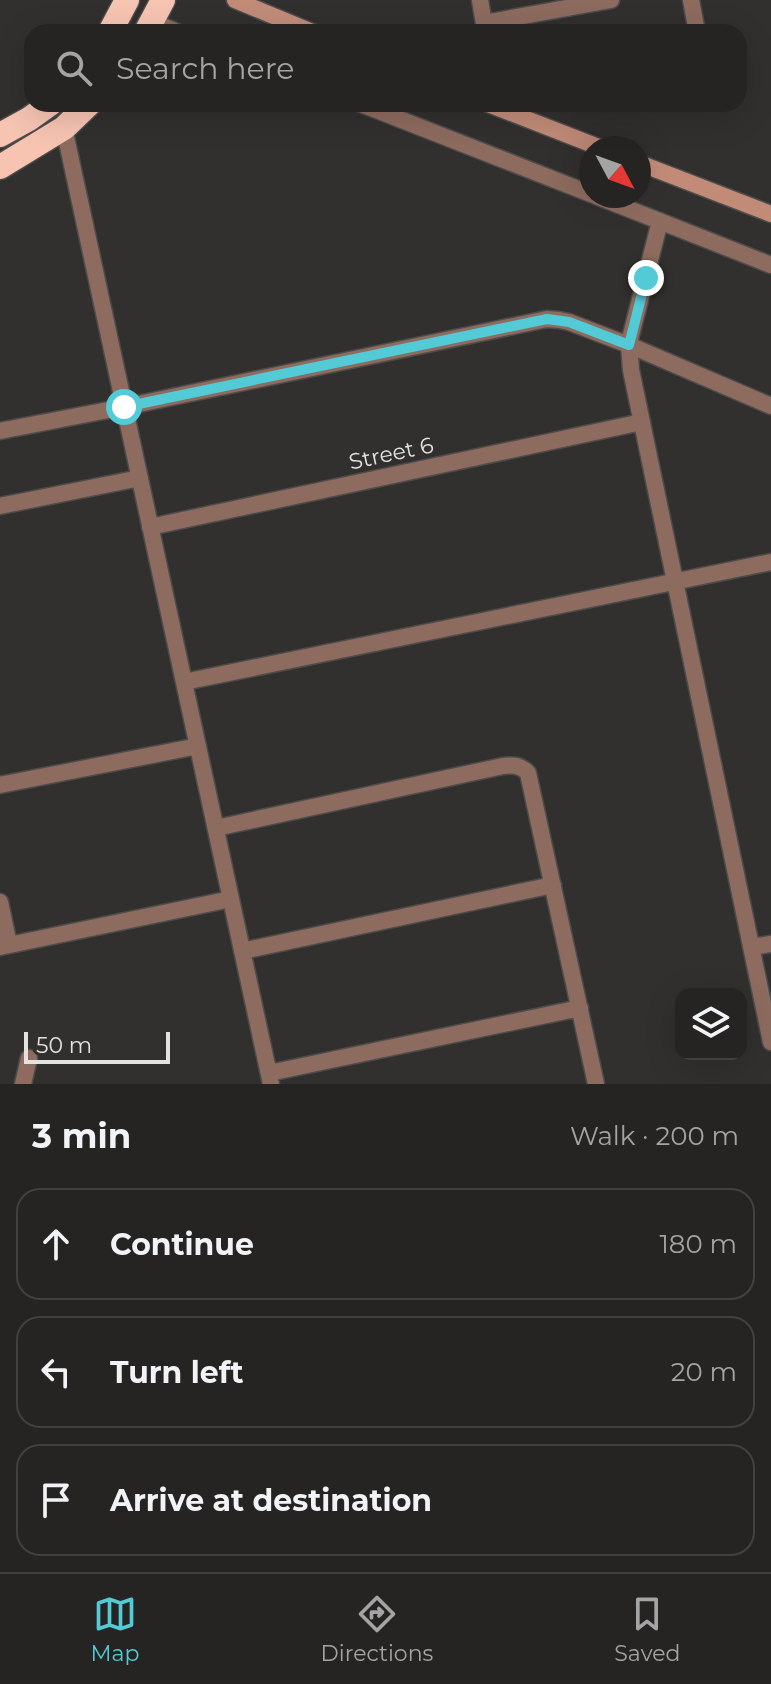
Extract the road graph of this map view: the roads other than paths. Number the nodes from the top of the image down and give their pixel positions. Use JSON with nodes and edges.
{"nodes":[{"id":1,"x":127,"y":0,"type":"edge"},
{"id":2,"x":163,"y":0,"type":"edge"},
{"id":3,"x":235,"y":0,"type":"edge"},
{"id":4,"x":480,"y":0,"type":"edge"},
{"id":5,"x":611,"y":0,"type":"edge"},
{"id":6,"x":691,"y":0,"type":"edge"},
{"id":7,"x":585,"y":2,"type":"edge"},
{"id":8,"x":114,"y":24,"type":"edge"},
{"id":9,"x":151,"y":24,"type":"edge"},
{"id":10,"x":293,"y":24,"type":"edge"},
{"id":11,"x":484,"y":24,"type":"edge"},
{"id":12,"x":497,"y":24,"type":"edge"},
{"id":13,"x":696,"y":24,"type":"edge"},
{"id":14,"x":39,"y":112,"type":"edge"},
{"id":15,"x":81,"y":112,"type":"edge"},
{"id":16,"x":381,"y":112,"type":"edge"},
{"id":17,"x":509,"y":112,"type":"edge"},
{"id":18,"x":64,"y":128,"type":"junction"},
{"id":19,"x":0,"y":135,"type":"edge"},
{"id":20,"x":579,"y":139,"type":"edge"},
{"id":21,"x":0,"y":167,"type":"edge"},
{"id":22,"x":651,"y":168,"type":"edge"},
{"id":23,"x":579,"y":190,"type":"edge"},
{"id":24,"x":626,"y":208,"type":"edge"},
{"id":25,"x":771,"y":214,"type":"edge"},
{"id":26,"x":660,"y":221,"type":"junction"},
{"id":27,"x":771,"y":265,"type":"edge"},
{"id":28,"x":629,"y":345,"type":"junction"},
{"id":29,"x":771,"y":406,"type":"edge"},
{"id":30,"x":124,"y":407,"type":"junction"},
{"id":31,"x":642,"y":422,"type":"junction"},
{"id":32,"x":0,"y":431,"type":"edge"},
{"id":33,"x":140,"y":478,"type":"junction"},
{"id":34,"x":0,"y":506,"type":"edge"},
{"id":35,"x":150,"y":527,"type":"junction"},
{"id":36,"x":771,"y":562,"type":"edge"},
{"id":37,"x":675,"y":582,"type":"junction"},
{"id":38,"x":184,"y":682,"type":"junction"},
{"id":39,"x":198,"y":746,"type":"junction"},
{"id":40,"x":0,"y":785,"type":"edge"},
{"id":41,"x":216,"y":828,"type":"junction"},
{"id":42,"x":553,"y":885,"type":"junction"},
{"id":43,"x":231,"y":899,"type":"junction"},
{"id":44,"x":0,"y":902,"type":"edge"},
{"id":45,"x":771,"y":944,"type":"edge"},
{"id":46,"x":4,"y":946,"type":"edge"},
{"id":47,"x":751,"y":947,"type":"junction"},
{"id":48,"x":242,"y":951,"type":"junction"},
{"id":49,"x":580,"y":1008,"type":"junction"},
{"id":50,"x":771,"y":1042,"type":"edge"},
{"id":51,"x":29,"y":1058,"type":"dead end"},
{"id":52,"x":270,"y":1079,"type":"edge"},
{"id":53,"x":23,"y":1084,"type":"edge"},
{"id":54,"x":596,"y":1084,"type":"edge"}],
"edges":[{"from":1,"to":8,"type":"highway"},
{"from":2,"to":9,"type":"highway"},
{"from":3,"to":10,"type":"street"},
{"from":4,"to":11,"type":"street"},
{"from":5,"to":7,"type":"street"},
{"from":6,"to":13,"type":"street"},
{"from":7,"to":12,"type":"street"},
{"from":14,"to":19,"type":"highway"},
{"from":15,"to":18,"type":"highway"},
{"from":16,"to":23,"type":"street"},
{"from":17,"to":20,"type":"street"},
{"from":18,"to":21,"type":"highway"},
{"from":18,"to":30,"type":"street"},
{"from":22,"to":25,"type":"street"},
{"from":24,"to":26,"type":"street"},
{"from":26,"to":27,"type":"street"},
{"from":26,"to":28,"type":"street"},
{"from":28,"to":29,"type":"street"},
{"from":28,"to":30,"type":"street"},
{"from":28,"to":31,"type":"street"},
{"from":30,"to":32,"type":"street"},
{"from":30,"to":33,"type":"street"},
{"from":31,"to":35,"type":"street","name":"Street 6"},
{"from":31,"to":37,"type":"street"},
{"from":33,"to":34,"type":"street"},
{"from":33,"to":35,"type":"street"},
{"from":35,"to":38,"type":"street"},
{"from":36,"to":37,"type":"street"},
{"from":37,"to":38,"type":"street"},
{"from":37,"to":47,"type":"street"},
{"from":38,"to":39,"type":"street"},
{"from":39,"to":40,"type":"street"},
{"from":39,"to":41,"type":"street"},
{"from":41,"to":42,"type":"street"},
{"from":41,"to":43,"type":"street"},
{"from":42,"to":48,"type":"street"},
{"from":42,"to":49,"type":"street"},
{"from":43,"to":46,"type":"street"},
{"from":43,"to":48,"type":"street"},
{"from":44,"to":46,"type":"street"},
{"from":45,"to":47,"type":"street"},
{"from":47,"to":50,"type":"street"},
{"from":48,"to":52,"type":"street"},
{"from":49,"to":52,"type":"street"},
{"from":49,"to":54,"type":"street"},
{"from":51,"to":53,"type":"street"}]}
